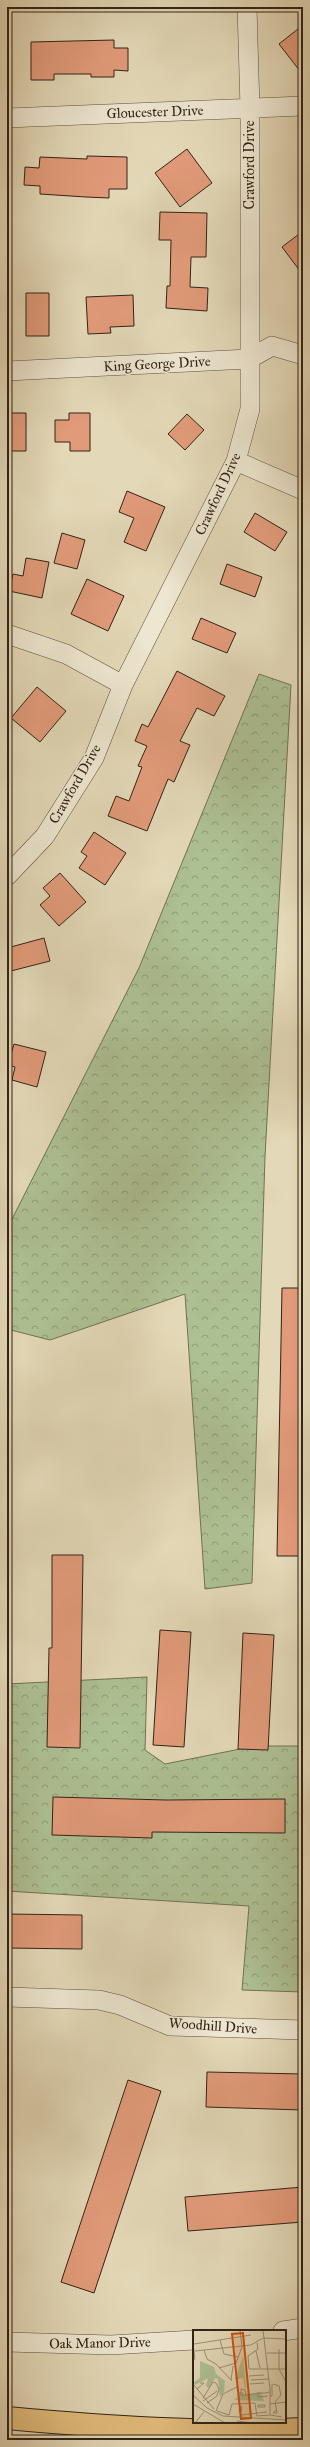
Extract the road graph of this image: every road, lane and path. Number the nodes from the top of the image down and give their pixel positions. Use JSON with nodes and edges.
{"nodes":[{"id":1,"x":247,"y":10,"type":"edge"},
{"id":2,"x":303,"y":106,"type":"edge"},
{"id":3,"x":250,"y":108,"type":"junction"},
{"id":4,"x":7,"y":118,"type":"edge"},
{"id":5,"x":303,"y":355,"type":"edge"},
{"id":6,"x":249,"y":359,"type":"junction"},
{"id":7,"x":7,"y":371,"type":"edge"},
{"id":8,"x":236,"y":461,"type":"junction"},
{"id":9,"x":303,"y":490,"type":"edge"},
{"id":10,"x":7,"y":634,"type":"edge"},
{"id":11,"x":123,"y":686,"type":"junction"},
{"id":12,"x":7,"y":876,"type":"edge"},
{"id":13,"x":7,"y":1997,"type":"edge"},
{"id":14,"x":303,"y":2030,"type":"edge"},
{"id":15,"x":303,"y":2328,"type":"edge"},
{"id":16,"x":286,"y":2331,"type":"edge"},
{"id":17,"x":193,"y":2340,"type":"edge"},
{"id":18,"x":7,"y":2342,"type":"edge"},
{"id":19,"x":7,"y":2418,"type":"edge"},
{"id":20,"x":303,"y":2429,"type":"edge"},
{"id":21,"x":7,"y":2431,"type":"edge"},
{"id":22,"x":84,"y":2440,"type":"edge"}],
"edges":[{"from":1,"to":3,"type":"street","name":"Crawford Drive"},
{"from":2,"to":3,"type":"street","name":"Gloucester Drive"},
{"from":3,"to":4,"type":"street","name":"Gloucester Drive"},
{"from":3,"to":6,"type":"street","name":"Crawford Drive"},
{"from":5,"to":6,"type":"street","name":"King George Drive"},
{"from":6,"to":7,"type":"street","name":"King George Drive"},
{"from":6,"to":8,"type":"street","name":"Crawford Drive"},
{"from":8,"to":9,"type":"street"},
{"from":8,"to":11,"type":"street","name":"Crawford Drive"},
{"from":10,"to":11,"type":"street"},
{"from":11,"to":12,"type":"street","name":"Crawford Drive"},
{"from":13,"to":14,"type":"street","name":"Woodhill Drive"},
{"from":15,"to":16,"type":"street"},
{"from":17,"to":18,"type":"street","name":"Oak Manor Drive"},
{"from":19,"to":20,"type":"highway"},
{"from":21,"to":22,"type":"highway"}]}
